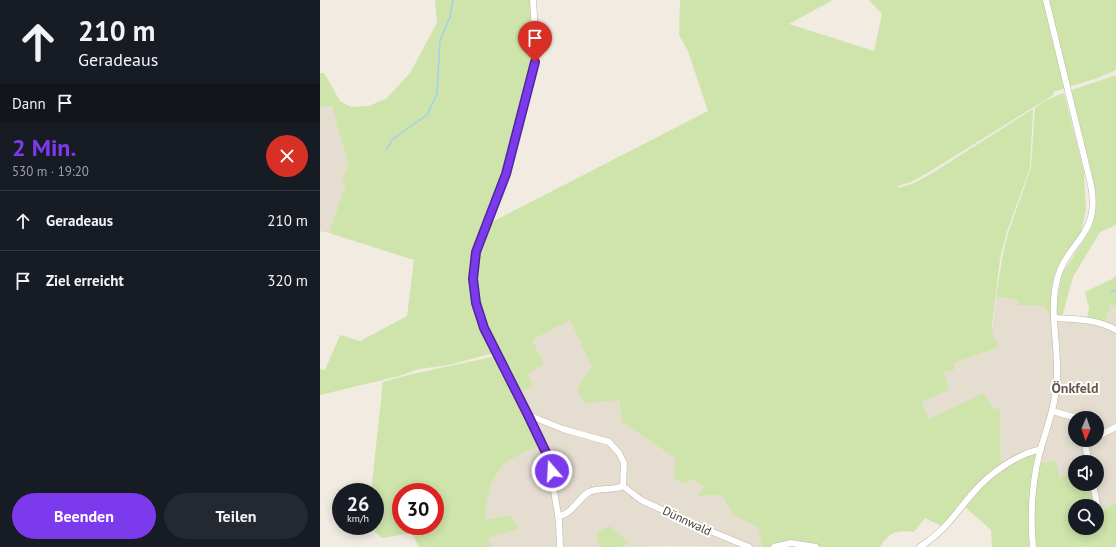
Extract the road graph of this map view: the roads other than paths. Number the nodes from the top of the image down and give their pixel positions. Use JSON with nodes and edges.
{"nodes":[{"id":1,"x":533,"y":0,"type":"edge"},
{"id":2,"x":1046,"y":0,"type":"edge"},
{"id":3,"x":1054,"y":318,"type":"junction"},
{"id":4,"x":1116,"y":330,"type":"edge"},
{"id":5,"x":1052,"y":411,"type":"junction"},
{"id":6,"x":528,"y":415,"type":"junction"},
{"id":7,"x":1068,"y":415,"type":"edge"},
{"id":8,"x":1116,"y":427,"type":"edge"},
{"id":9,"x":1104,"y":433,"type":"edge"},
{"id":10,"x":1041,"y":449,"type":"junction"},
{"id":11,"x":623,"y":486,"type":"junction"},
{"id":12,"x":558,"y":516,"type":"junction"},
{"id":13,"x":560,"y":547,"type":"edge"},
{"id":14,"x":749,"y":547,"type":"edge"},
{"id":15,"x":774,"y":547,"type":"edge"},
{"id":16,"x":816,"y":547,"type":"edge"},
{"id":17,"x":920,"y":547,"type":"edge"},
{"id":18,"x":1033,"y":547,"type":"edge"}],
"edges":[{"from":1,"to":6,"type":"street"},
{"from":2,"to":3,"type":"street"},
{"from":3,"to":4,"type":"street"},
{"from":3,"to":5,"type":"street"},
{"from":5,"to":7,"type":"street"},
{"from":5,"to":10,"type":"street"},
{"from":6,"to":11,"type":"street"},
{"from":6,"to":12,"type":"street"},
{"from":8,"to":9,"type":"street"},
{"from":10,"to":17,"type":"street"},
{"from":10,"to":18,"type":"street"},
{"from":11,"to":12,"type":"street"},
{"from":11,"to":14,"type":"street","name":"Dünnwald"},
{"from":12,"to":13,"type":"street"},
{"from":15,"to":16,"type":"street"}]}
